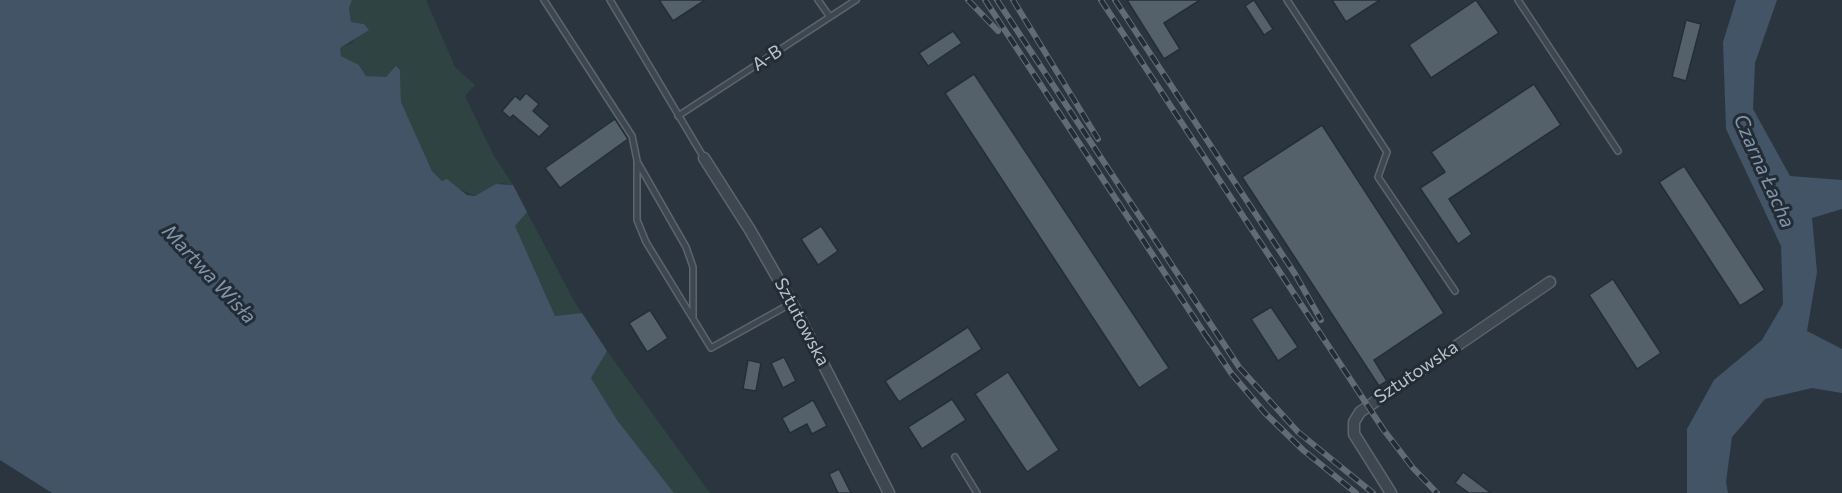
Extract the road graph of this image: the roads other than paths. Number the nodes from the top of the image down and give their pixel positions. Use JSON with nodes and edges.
{"nodes":[{"id":1,"x":544,"y":0,"type":"edge"},
{"id":2,"x":610,"y":0,"type":"edge"},
{"id":3,"x":818,"y":0,"type":"edge"},
{"id":4,"x":856,"y":0,"type":"edge"},
{"id":5,"x":1287,"y":0,"type":"edge"},
{"id":6,"x":1518,"y":0,"type":"edge"},
{"id":7,"x":830,"y":17,"type":"junction"},
{"id":8,"x":678,"y":116,"type":"junction"},
{"id":9,"x":1618,"y":152,"type":"dead end"},
{"id":10,"x":704,"y":158,"type":"joint"},
{"id":11,"x":637,"y":160,"type":"junction"},
{"id":12,"x":1550,"y":282,"type":"dead end"},
{"id":13,"x":1455,"y":291,"type":"dead end"},
{"id":14,"x":792,"y":303,"type":"junction"},
{"id":15,"x":693,"y":319,"type":"junction"},
{"id":16,"x":955,"y":457,"type":"dead end"},
{"id":17,"x":889,"y":493,"type":"edge"},
{"id":18,"x":977,"y":493,"type":"edge"},
{"id":19,"x":1391,"y":493,"type":"edge"}],
"edges":[{"from":1,"to":11,"type":"lane"},
{"from":2,"to":8,"type":"lane"},
{"from":3,"to":7,"type":"lane"},
{"from":4,"to":7,"type":"lane","name":"A-B"},
{"from":5,"to":13,"type":"lane"},
{"from":6,"to":9,"type":"lane"},
{"from":7,"to":8,"type":"lane","name":"A-B"},
{"from":8,"to":10,"type":"lane"},
{"from":10,"to":14,"type":"street","name":"Sztutowska"},
{"from":11,"to":15,"type":"lane"},
{"from":11,"to":15,"type":"lane"},
{"from":12,"to":19,"type":"street","name":"Sztutowska"},
{"from":14,"to":15,"type":"lane"},
{"from":14,"to":17,"type":"street","name":"Sztutowska"},
{"from":16,"to":18,"type":"lane"}]}
